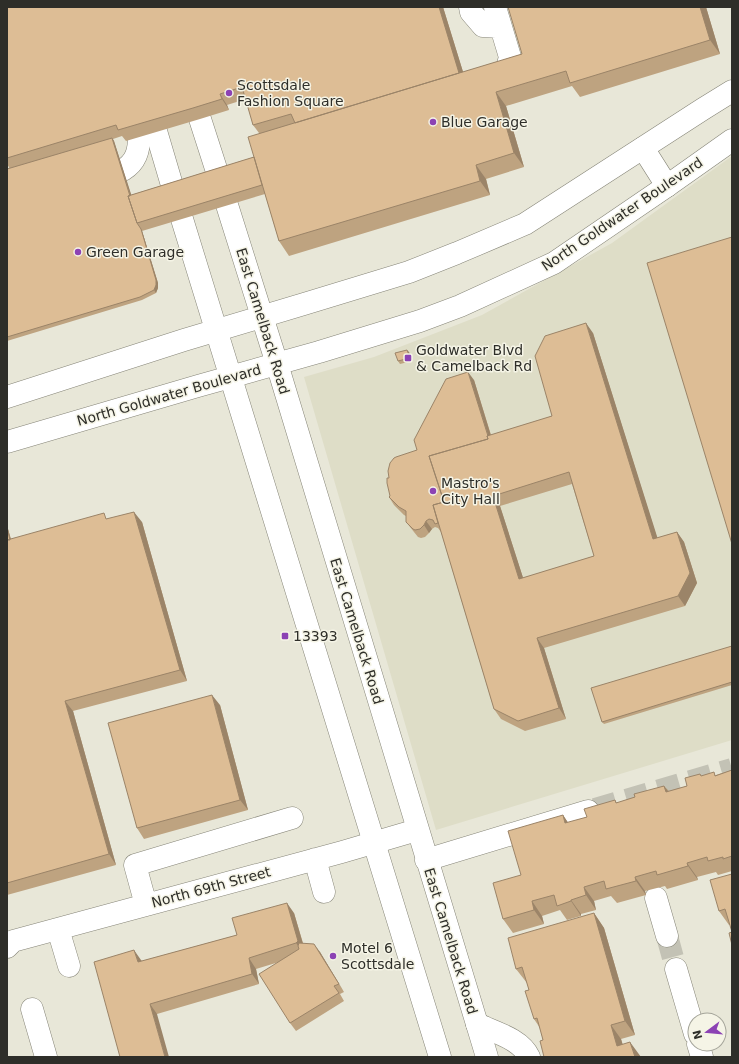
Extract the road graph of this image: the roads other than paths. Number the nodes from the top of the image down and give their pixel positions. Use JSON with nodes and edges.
{"nodes":[{"id":1,"x":470,"y":7,"type":"edge"},
{"id":2,"x":495,"y":7,"type":"edge"},
{"id":3,"x":501,"y":27,"type":"junction"},
{"id":4,"x":505,"y":76,"type":"edge"},
{"id":5,"x":732,"y":91,"type":"edge"},
{"id":6,"x":200,"y":119,"type":"edge"},
{"id":7,"x":732,"y":140,"type":"edge"},
{"id":8,"x":643,"y":148,"type":"junction"},
{"id":9,"x":123,"y":170,"type":"edge"},
{"id":10,"x":219,"y":178,"type":"edge"},
{"id":11,"x":667,"y":186,"type":"junction"},
{"id":12,"x":174,"y":192,"type":"edge"},
{"id":13,"x":227,"y":205,"type":"edge"},
{"id":14,"x":182,"y":219,"type":"edge"},
{"id":15,"x":262,"y":317,"type":"junction"},
{"id":16,"x":216,"y":330,"type":"junction"},
{"id":17,"x":277,"y":364,"type":"junction"},
{"id":18,"x":230,"y":377,"type":"junction"},
{"id":19,"x":8,"y":400,"type":"edge"},
{"id":20,"x":7,"y":442,"type":"edge"},
{"id":21,"x":588,"y":812,"type":"tunnel mouth"},
{"id":22,"x":292,"y":818,"type":"dead end"},
{"id":23,"x":417,"y":830,"type":"junction"},
{"id":24,"x":374,"y":842,"type":"junction"},
{"id":25,"x":315,"y":859,"type":"junction"},
{"id":26,"x":426,"y":860,"type":"junction"},
{"id":27,"x":324,"y":892,"type":"dead end"},
{"id":28,"x":656,"y":898,"type":"edge"},
{"id":29,"x":146,"y":905,"type":"junction"},
{"id":30,"x":58,"y":929,"type":"junction"},
{"id":31,"x":667,"y":936,"type":"tunnel mouth"},
{"id":32,"x":7,"y":947,"type":"edge"},
{"id":33,"x":69,"y":966,"type":"dead end"},
{"id":34,"x":676,"y":969,"type":"tunnel mouth"},
{"id":35,"x":32,"y":1009,"type":"dead end"},
{"id":36,"x":689,"y":1012,"type":"edge"},
{"id":37,"x":477,"y":1024,"type":"junction"},
{"id":38,"x":46,"y":1057,"type":"edge"},
{"id":39,"x":440,"y":1057,"type":"edge"},
{"id":40,"x":486,"y":1057,"type":"edge"},
{"id":41,"x":529,"y":1057,"type":"edge"}],
"edges":[{"from":1,"to":3,"type":"main road"},
{"from":2,"to":3,"type":"main road"},
{"from":3,"to":4,"type":"main road"},
{"from":5,"to":8,"type":"main road"},
{"from":6,"to":10,"type":"main road"},
{"from":7,"to":11,"type":"main road","name":"North Goldwater Boulevard"},
{"from":8,"to":11,"type":"main road"},
{"from":8,"to":15,"type":"main road"},
{"from":9,"to":12,"type":"main road"},
{"from":11,"to":17,"type":"main road","name":"North Goldwater Boulevard"},
{"from":13,"to":15,"type":"main road","name":"East Camelback Road"},
{"from":14,"to":16,"type":"main road"},
{"from":15,"to":16,"type":"main road"},
{"from":15,"to":17,"type":"main road","name":"East Camelback Road"},
{"from":16,"to":18,"type":"main road"},
{"from":16,"to":19,"type":"main road"},
{"from":17,"to":18,"type":"main road","name":"North Goldwater Boulevard"},
{"from":17,"to":23,"type":"main road","name":"East Camelback Road"},
{"from":18,"to":20,"type":"main road","name":"North Goldwater Boulevard"},
{"from":18,"to":24,"type":"main road"},
{"from":21,"to":26,"type":"main road"},
{"from":22,"to":29,"type":"main road"},
{"from":23,"to":24,"type":"main road","name":"North 69th Street"},
{"from":23,"to":26,"type":"main road","name":"East Camelback Road"},
{"from":24,"to":25,"type":"main road","name":"North 69th Street"},
{"from":24,"to":39,"type":"main road"},
{"from":25,"to":27,"type":"main road"},
{"from":25,"to":29,"type":"main road","name":"North 69th Street"},
{"from":26,"to":37,"type":"main road","name":"East Camelback Road"},
{"from":28,"to":31,"type":"main road"},
{"from":29,"to":30,"type":"main road","name":"North 69th Street"},
{"from":30,"to":32,"type":"main road","name":"North 69th Street"},
{"from":30,"to":33,"type":"main road"},
{"from":34,"to":36,"type":"main road"},
{"from":35,"to":38,"type":"main road"},
{"from":37,"to":40,"type":"main road","name":"East Camelback Road"},
{"from":37,"to":41,"type":"main road"}]}
